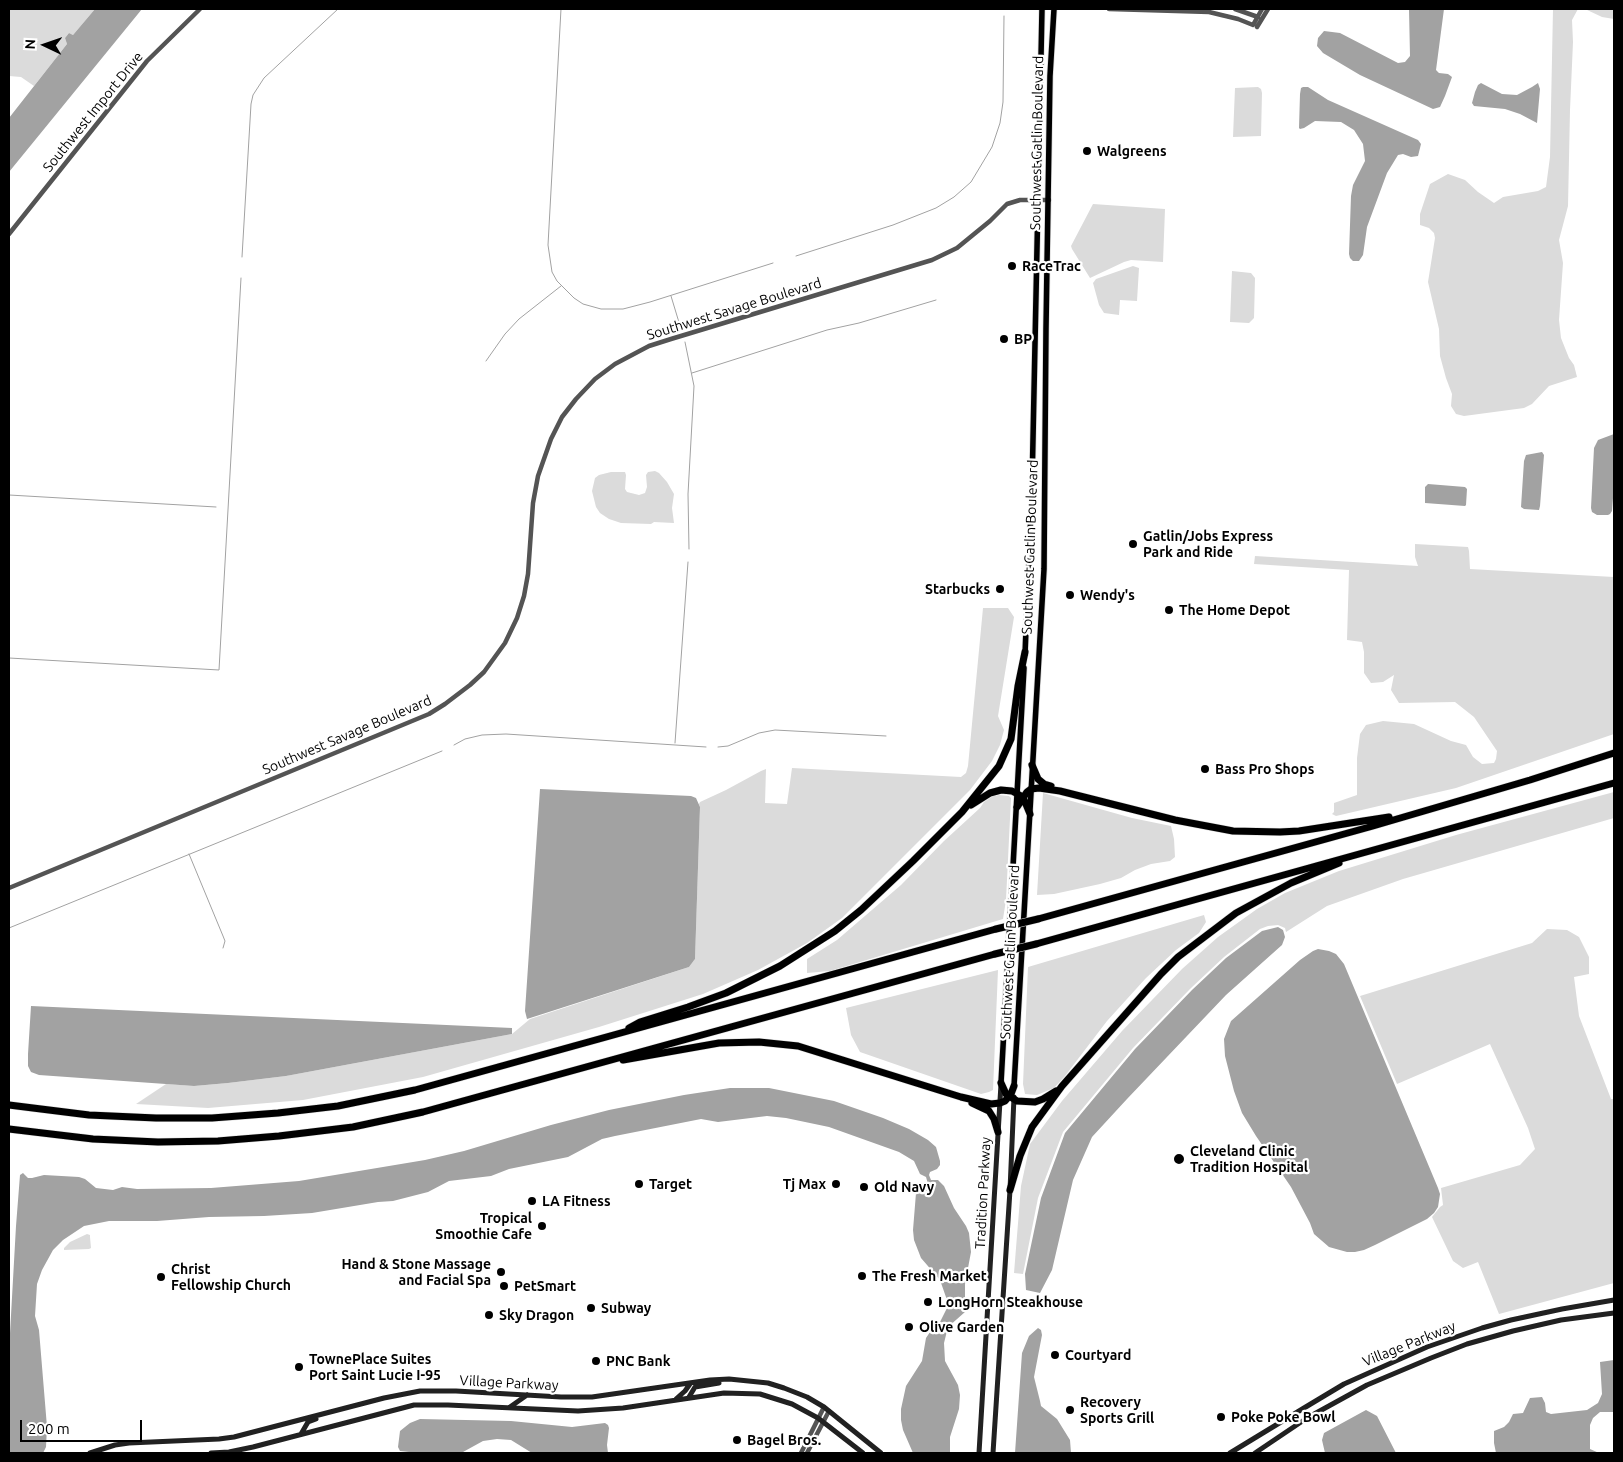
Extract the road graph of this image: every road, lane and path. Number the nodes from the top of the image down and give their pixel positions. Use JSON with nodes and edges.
{"nodes":[{"id":1,"x":200,"y":9,"type":"edge"},
{"id":2,"x":1042,"y":9,"type":"edge"},
{"id":3,"x":1054,"y":9,"type":"edge"},
{"id":4,"x":1109,"y":9,"type":"edge"},
{"id":5,"x":1236,"y":9,"type":"edge"},
{"id":6,"x":1262,"y":9,"type":"edge"},
{"id":7,"x":1268,"y":9,"type":"edge"},
{"id":8,"x":1258,"y":17,"type":"junction"},
{"id":9,"x":1255,"y":26,"type":"junction"},
{"id":10,"x":1039,"y":200,"type":"junction"},
{"id":11,"x":1048,"y":200,"type":"junction"},
{"id":12,"x":9,"y":234,"type":"edge"},
{"id":13,"x":1025,"y":652,"type":"junction"},
{"id":14,"x":1614,"y":753,"type":"edge"},
{"id":15,"x":1032,"y":765,"type":"junction"},
{"id":16,"x":1614,"y":783,"type":"edge"},
{"id":17,"x":1031,"y":789,"type":"junction"},
{"id":18,"x":1060,"y":791,"type":"junction"},
{"id":19,"x":1020,"y":795,"type":"junction"},
{"id":20,"x":1017,"y":807,"type":"joint"},
{"id":21,"x":962,"y":812,"type":"junction"},
{"id":22,"x":1030,"y":814,"type":"junction"},
{"id":23,"x":1405,"y":816,"type":"junction"},
{"id":24,"x":1411,"y":839,"type":"junction"},
{"id":25,"x":9,"y":888,"type":"edge"},
{"id":26,"x":610,"y":1036,"type":"junction"},
{"id":27,"x":607,"y":1061,"type":"junction"},
{"id":28,"x":1001,"y":1083,"type":"junction"},
{"id":29,"x":1014,"y":1086,"type":"joint"},
{"id":30,"x":1062,"y":1086,"type":"junction"},
{"id":31,"x":961,"y":1097,"type":"junction"},
{"id":32,"x":1011,"y":1098,"type":"junction"},
{"id":33,"x":1000,"y":1103,"type":"junction"},
{"id":34,"x":9,"y":1105,"type":"edge"},
{"id":35,"x":9,"y":1129,"type":"edge"},
{"id":36,"x":998,"y":1132,"type":"junction"},
{"id":37,"x":1010,"y":1190,"type":"junction"},
{"id":38,"x":1614,"y":1300,"type":"edge"},
{"id":39,"x":1614,"y":1313,"type":"edge"},
{"id":40,"x":723,"y":1379,"type":"junction"},
{"id":41,"x":690,"y":1384,"type":"junction"},
{"id":42,"x":527,"y":1394,"type":"junction"},
{"id":43,"x":689,"y":1398,"type":"junction"},
{"id":44,"x":673,"y":1400,"type":"junction"},
{"id":45,"x":824,"y":1407,"type":"junction"},
{"id":46,"x":510,"y":1408,"type":"junction"},
{"id":47,"x":339,"y":1410,"type":"junction"},
{"id":48,"x":829,"y":1412,"type":"junction"},
{"id":49,"x":821,"y":1420,"type":"junction"},
{"id":50,"x":301,"y":1434,"type":"junction"},
{"id":51,"x":90,"y":1453,"type":"edge"},
{"id":52,"x":211,"y":1453,"type":"edge"},
{"id":53,"x":801,"y":1453,"type":"edge"},
{"id":54,"x":807,"y":1453,"type":"edge"},
{"id":55,"x":863,"y":1453,"type":"edge"},
{"id":56,"x":881,"y":1453,"type":"edge"},
{"id":57,"x":979,"y":1453,"type":"edge"},
{"id":58,"x":993,"y":1453,"type":"edge"},
{"id":59,"x":1230,"y":1453,"type":"edge"},
{"id":60,"x":1255,"y":1453,"type":"edge"}],
"edges":[{"from":1,"to":12,"type":"street","name":"Southwest Import Drive"},
{"from":2,"to":10,"type":"main road","name":"Southwest Gatlin Boulevard"},
{"from":3,"to":11,"type":"main road","name":"Southwest Gatlin Boulevard"},
{"from":4,"to":9,"type":"street"},
{"from":5,"to":8,"type":"street"},
{"from":6,"to":8,"type":"street"},
{"from":7,"to":9,"type":"street"},
{"from":8,"to":9,"type":"street"},
{"from":10,"to":11,"type":"street","name":"Southwest Savage Boulevard"},
{"from":10,"to":13,"type":"main road","name":"Southwest Gatlin Boulevard"},
{"from":10,"to":25,"type":"street","name":"Southwest Savage Boulevard"},
{"from":11,"to":15,"type":"main road","name":"Southwest Gatlin Boulevard"},
{"from":13,"to":19,"type":"main road","name":"Southwest Gatlin Boulevard"},
{"from":13,"to":21,"type":"highway"},
{"from":14,"to":23,"type":"highway"},
{"from":15,"to":17,"type":"main road","name":"Southwest Gatlin Boulevard"},
{"from":15,"to":18,"type":"highway"},
{"from":16,"to":24,"type":"highway"},
{"from":17,"to":18,"type":"highway"},
{"from":17,"to":19,"type":"highway"},
{"from":17,"to":22,"type":"main road","name":"Southwest Gatlin Boulevard"},
{"from":18,"to":23,"type":"highway"},
{"from":19,"to":20,"type":"highway"},
{"from":19,"to":21,"type":"highway"},
{"from":19,"to":22,"type":"highway"},
{"from":20,"to":28,"type":"main road","name":"Southwest Gatlin Boulevard"},
{"from":21,"to":26,"type":"highway"},
{"from":22,"to":29,"type":"main road","name":"Southwest Gatlin Boulevard"},
{"from":23,"to":26,"type":"highway","bridge":true},
{"from":24,"to":27,"type":"highway","bridge":true},
{"from":24,"to":30,"type":"highway"},
{"from":26,"to":34,"type":"highway"},
{"from":27,"to":31,"type":"highway"},
{"from":27,"to":35,"type":"highway"},
{"from":28,"to":32,"type":"highway"},
{"from":28,"to":33,"type":"main road","name":"Tradition Parkway"},
{"from":29,"to":32,"type":"highway"},
{"from":30,"to":32,"type":"highway"},
{"from":30,"to":37,"type":"highway"},
{"from":31,"to":33,"type":"highway"},
{"from":31,"to":36,"type":"highway"},
{"from":32,"to":33,"type":"highway"},
{"from":32,"to":37,"type":"main road","name":"Tradition Parkway"},
{"from":33,"to":36,"type":"main road","name":"Tradition Parkway"},
{"from":36,"to":57,"type":"main road","name":"Tradition Parkway"},
{"from":37,"to":58,"type":"main road","name":"Tradition Parkway"},
{"from":38,"to":59,"type":"main road","name":"Village Parkway"},
{"from":39,"to":60,"type":"main road","name":"Village Parkway"},
{"from":40,"to":41,"type":"main road","name":"Village Parkway"},
{"from":40,"to":43,"type":"main road"},
{"from":40,"to":45,"type":"main road","name":"Village Parkway"},
{"from":41,"to":42,"type":"main road","name":"Village Parkway"},
{"from":41,"to":44,"type":"main road"},
{"from":42,"to":46,"type":"main road"},
{"from":42,"to":47,"type":"main road","name":"Village Parkway"},
{"from":43,"to":44,"type":"main road","name":"Village Parkway"},
{"from":43,"to":49,"type":"main road","name":"Village Parkway"},
{"from":44,"to":46,"type":"main road","name":"Village Parkway"},
{"from":45,"to":48,"type":"main road","name":"Village Parkway"},
{"from":45,"to":49,"type":"street"},
{"from":46,"to":50,"type":"main road","name":"Village Parkway"},
{"from":47,"to":50,"type":"main road"},
{"from":47,"to":51,"type":"main road","name":"Village Parkway"},
{"from":48,"to":49,"type":"street"},
{"from":48,"to":56,"type":"main road","name":"Village Parkway"},
{"from":49,"to":53,"type":"street"},
{"from":49,"to":54,"type":"street"},
{"from":49,"to":55,"type":"main road","name":"Village Parkway"},
{"from":50,"to":52,"type":"main road","name":"Village Parkway"}]}
